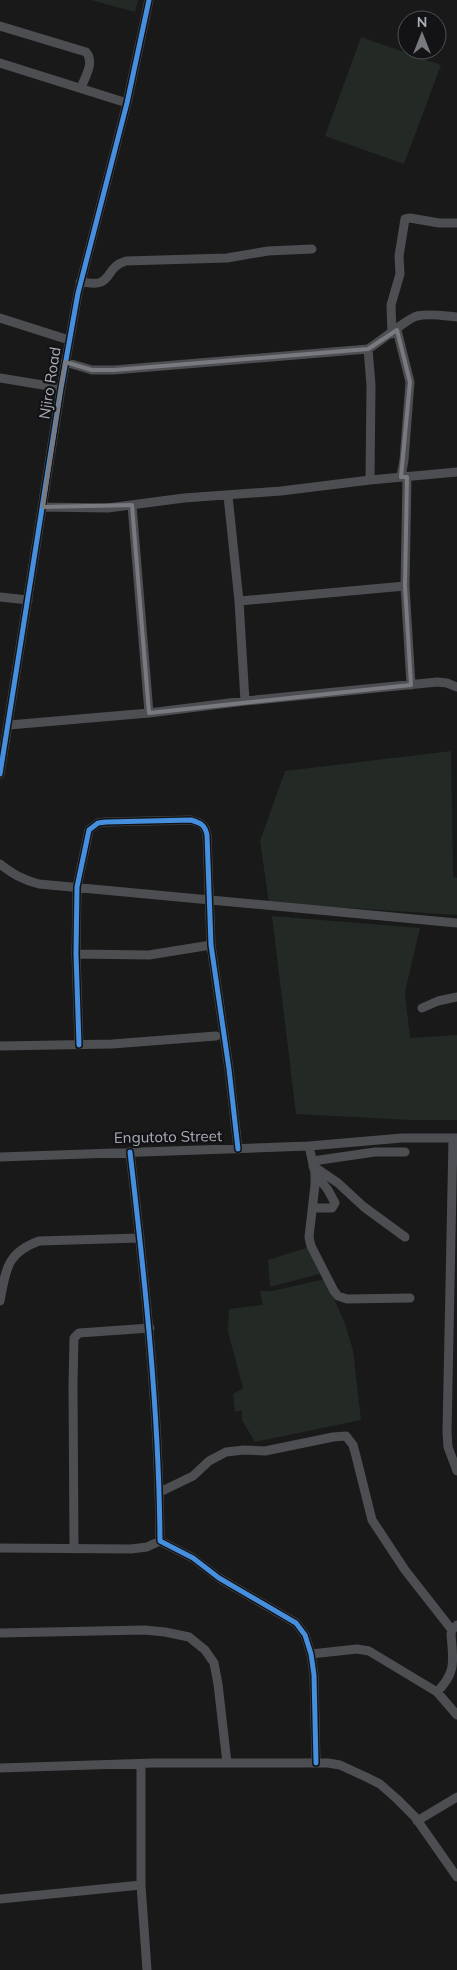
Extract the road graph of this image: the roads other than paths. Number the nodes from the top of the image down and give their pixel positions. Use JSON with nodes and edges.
{"nodes":[{"id":1,"x":149,"y":0,"type":"edge"},
{"id":2,"x":0,"y":26,"type":"edge"},
{"id":3,"x":0,"y":63,"type":"edge"},
{"id":4,"x":82,"y":88,"type":"junction"},
{"id":5,"x":127,"y":103,"type":"junction"},
{"id":6,"x":457,"y":223,"type":"edge"},
{"id":7,"x":312,"y":249,"type":"dead end"},
{"id":8,"x":80,"y":282,"type":"junction"},
{"id":9,"x":457,"y":317,"type":"edge"},
{"id":10,"x":0,"y":318,"type":"edge"},
{"id":11,"x":394,"y":332,"type":"junction"},
{"id":12,"x":69,"y":340,"type":"junction"},
{"id":13,"x":368,"y":350,"type":"junction"},
{"id":14,"x":65,"y":362,"type":"junction"},
{"id":15,"x":0,"y":378,"type":"edge"},
{"id":16,"x":61,"y":388,"type":"junction"},
{"id":17,"x":457,"y":472,"type":"edge"},
{"id":18,"x":404,"y":477,"type":"junction"},
{"id":19,"x":370,"y":480,"type":"junction"},
{"id":20,"x":228,"y":496,"type":"junction"},
{"id":21,"x":132,"y":505,"type":"junction"},
{"id":22,"x":43,"y":507,"type":"junction"},
{"id":23,"x":405,"y":586,"type":"junction"},
{"id":24,"x":0,"y":597,"type":"edge"},
{"id":25,"x":28,"y":600,"type":"junction"},
{"id":26,"x":240,"y":601,"type":"junction"},
{"id":27,"x":411,"y":685,"type":"junction"},
{"id":28,"x":457,"y":687,"type":"edge"},
{"id":29,"x":245,"y":701,"type":"junction"},
{"id":30,"x":0,"y":708,"type":"edge"},
{"id":31,"x":11,"y":709,"type":"junction"},
{"id":32,"x":149,"y":713,"type":"junction"},
{"id":33,"x":8,"y":725,"type":"junction"},
{"id":34,"x":0,"y":774,"type":"edge"},
{"id":35,"x":0,"y":864,"type":"edge"},
{"id":36,"x":78,"y":887,"type":"junction"},
{"id":37,"x":210,"y":900,"type":"junction"},
{"id":38,"x":457,"y":923,"type":"edge"},
{"id":39,"x":211,"y":945,"type":"junction"},
{"id":40,"x":76,"y":954,"type":"junction"},
{"id":41,"x":457,"y":997,"type":"edge"},
{"id":42,"x":422,"y":1008,"type":"dead end"},
{"id":43,"x":216,"y":1036,"type":"dead end"},
{"id":44,"x":79,"y":1045,"type":"junction"},
{"id":45,"x":0,"y":1046,"type":"edge"},
{"id":46,"x":455,"y":1138,"type":"edge"},
{"id":47,"x":309,"y":1146,"type":"junction"},
{"id":48,"x":238,"y":1149,"type":"junction"},
{"id":49,"x":130,"y":1152,"type":"junction"},
{"id":50,"x":405,"y":1152,"type":"dead end"},
{"id":51,"x":0,"y":1157,"type":"edge"},
{"id":52,"x":313,"y":1167,"type":"junction"},
{"id":53,"x":314,"y":1208,"type":"junction"},
{"id":54,"x":405,"y":1237,"type":"dead end"},
{"id":55,"x":140,"y":1238,"type":"junction"},
{"id":56,"x":410,"y":1298,"type":"dead end"},
{"id":57,"x":0,"y":1301,"type":"edge"},
{"id":58,"x":150,"y":1328,"type":"junction"},
{"id":59,"x":457,"y":1470,"type":"edge"},
{"id":60,"x":160,"y":1492,"type":"junction"},
{"id":61,"x":160,"y":1541,"type":"junction"},
{"id":62,"x":0,"y":1548,"type":"edge"},
{"id":63,"x":74,"y":1549,"type":"junction"},
{"id":64,"x":454,"y":1628,"type":"edge"},
{"id":65,"x":0,"y":1633,"type":"edge"},
{"id":66,"x":311,"y":1654,"type":"junction"},
{"id":67,"x":437,"y":1692,"type":"junction"},
{"id":68,"x":457,"y":1715,"type":"edge"},
{"id":69,"x":227,"y":1763,"type":"junction"},
{"id":70,"x":316,"y":1763,"type":"junction"},
{"id":71,"x":141,"y":1764,"type":"junction"},
{"id":72,"x":0,"y":1768,"type":"edge"},
{"id":73,"x":457,"y":1797,"type":"edge"},
{"id":74,"x":417,"y":1821,"type":"junction"},
{"id":75,"x":457,"y":1877,"type":"edge"},
{"id":76,"x":141,"y":1885,"type":"junction"},
{"id":77,"x":0,"y":1899,"type":"edge"},
{"id":78,"x":147,"y":1970,"type":"edge"}],
"edges":[{"from":1,"to":5,"type":"street","name":"Njiro Road"},
{"from":2,"to":4,"type":"street"},
{"from":3,"to":4,"type":"street"},
{"from":4,"to":5,"type":"street"},
{"from":5,"to":8,"type":"street","name":"Njiro Road"},
{"from":6,"to":11,"type":"street"},
{"from":7,"to":8,"type":"street"},
{"from":8,"to":12,"type":"street","name":"Njiro Road"},
{"from":9,"to":11,"type":"street"},
{"from":10,"to":12,"type":"street"},
{"from":11,"to":13,"type":"street"},
{"from":11,"to":18,"type":"street"},
{"from":12,"to":14,"type":"street","name":"Njiro Road"},
{"from":13,"to":14,"type":"street"},
{"from":13,"to":19,"type":"street"},
{"from":14,"to":16,"type":"street","name":"Njiro Road"},
{"from":15,"to":16,"type":"street"},
{"from":16,"to":22,"type":"street","name":"Njiro Road"},
{"from":17,"to":18,"type":"street"},
{"from":18,"to":19,"type":"street"},
{"from":18,"to":23,"type":"street"},
{"from":19,"to":20,"type":"street"},
{"from":20,"to":21,"type":"street"},
{"from":20,"to":26,"type":"street"},
{"from":21,"to":22,"type":"street"},
{"from":21,"to":32,"type":"street"},
{"from":22,"to":25,"type":"street","name":"Njiro Road"},
{"from":23,"to":26,"type":"street"},
{"from":23,"to":27,"type":"street"},
{"from":24,"to":25,"type":"street"},
{"from":25,"to":31,"type":"street","name":"Njiro Road"},
{"from":26,"to":29,"type":"street"},
{"from":27,"to":28,"type":"street"},
{"from":27,"to":29,"type":"street"},
{"from":29,"to":32,"type":"street"},
{"from":30,"to":31,"type":"street"},
{"from":31,"to":33,"type":"street","name":"Njiro Road"},
{"from":32,"to":33,"type":"street"},
{"from":33,"to":34,"type":"street","name":"Njiro Road"},
{"from":35,"to":36,"type":"street"},
{"from":36,"to":37,"type":"street"},
{"from":36,"to":37,"type":"street"},
{"from":36,"to":40,"type":"street"},
{"from":37,"to":38,"type":"street"},
{"from":37,"to":39,"type":"street"},
{"from":39,"to":40,"type":"street"},
{"from":39,"to":48,"type":"street"},
{"from":40,"to":44,"type":"street"},
{"from":41,"to":42,"type":"street"},
{"from":43,"to":44,"type":"street"},
{"from":44,"to":45,"type":"street"},
{"from":46,"to":47,"type":"street","name":"Engutoto Street"},
{"from":46,"to":59,"type":"street"},
{"from":47,"to":48,"type":"street","name":"Engutoto Street"},
{"from":47,"to":52,"type":"street"},
{"from":48,"to":49,"type":"street","name":"Engutoto Street"},
{"from":49,"to":51,"type":"street","name":"Engutoto Street"},
{"from":49,"to":55,"type":"street"},
{"from":50,"to":52,"type":"street"},
{"from":52,"to":53,"type":"street"},
{"from":52,"to":53,"type":"street"},
{"from":52,"to":54,"type":"street"},
{"from":53,"to":56,"type":"street"},
{"from":55,"to":57,"type":"street"},
{"from":55,"to":58,"type":"street"},
{"from":58,"to":60,"type":"street"},
{"from":58,"to":63,"type":"street"},
{"from":60,"to":61,"type":"street"},
{"from":60,"to":64,"type":"street"},
{"from":61,"to":63,"type":"street"},
{"from":61,"to":66,"type":"street"},
{"from":62,"to":63,"type":"street"},
{"from":64,"to":67,"type":"street"},
{"from":65,"to":69,"type":"street"},
{"from":66,"to":67,"type":"street"},
{"from":66,"to":70,"type":"street"},
{"from":67,"to":68,"type":"street"},
{"from":69,"to":70,"type":"street"},
{"from":69,"to":71,"type":"street"},
{"from":70,"to":74,"type":"street"},
{"from":71,"to":72,"type":"street"},
{"from":71,"to":76,"type":"street"},
{"from":73,"to":74,"type":"street"},
{"from":74,"to":75,"type":"street"},
{"from":76,"to":77,"type":"street"},
{"from":76,"to":78,"type":"street"}]}
